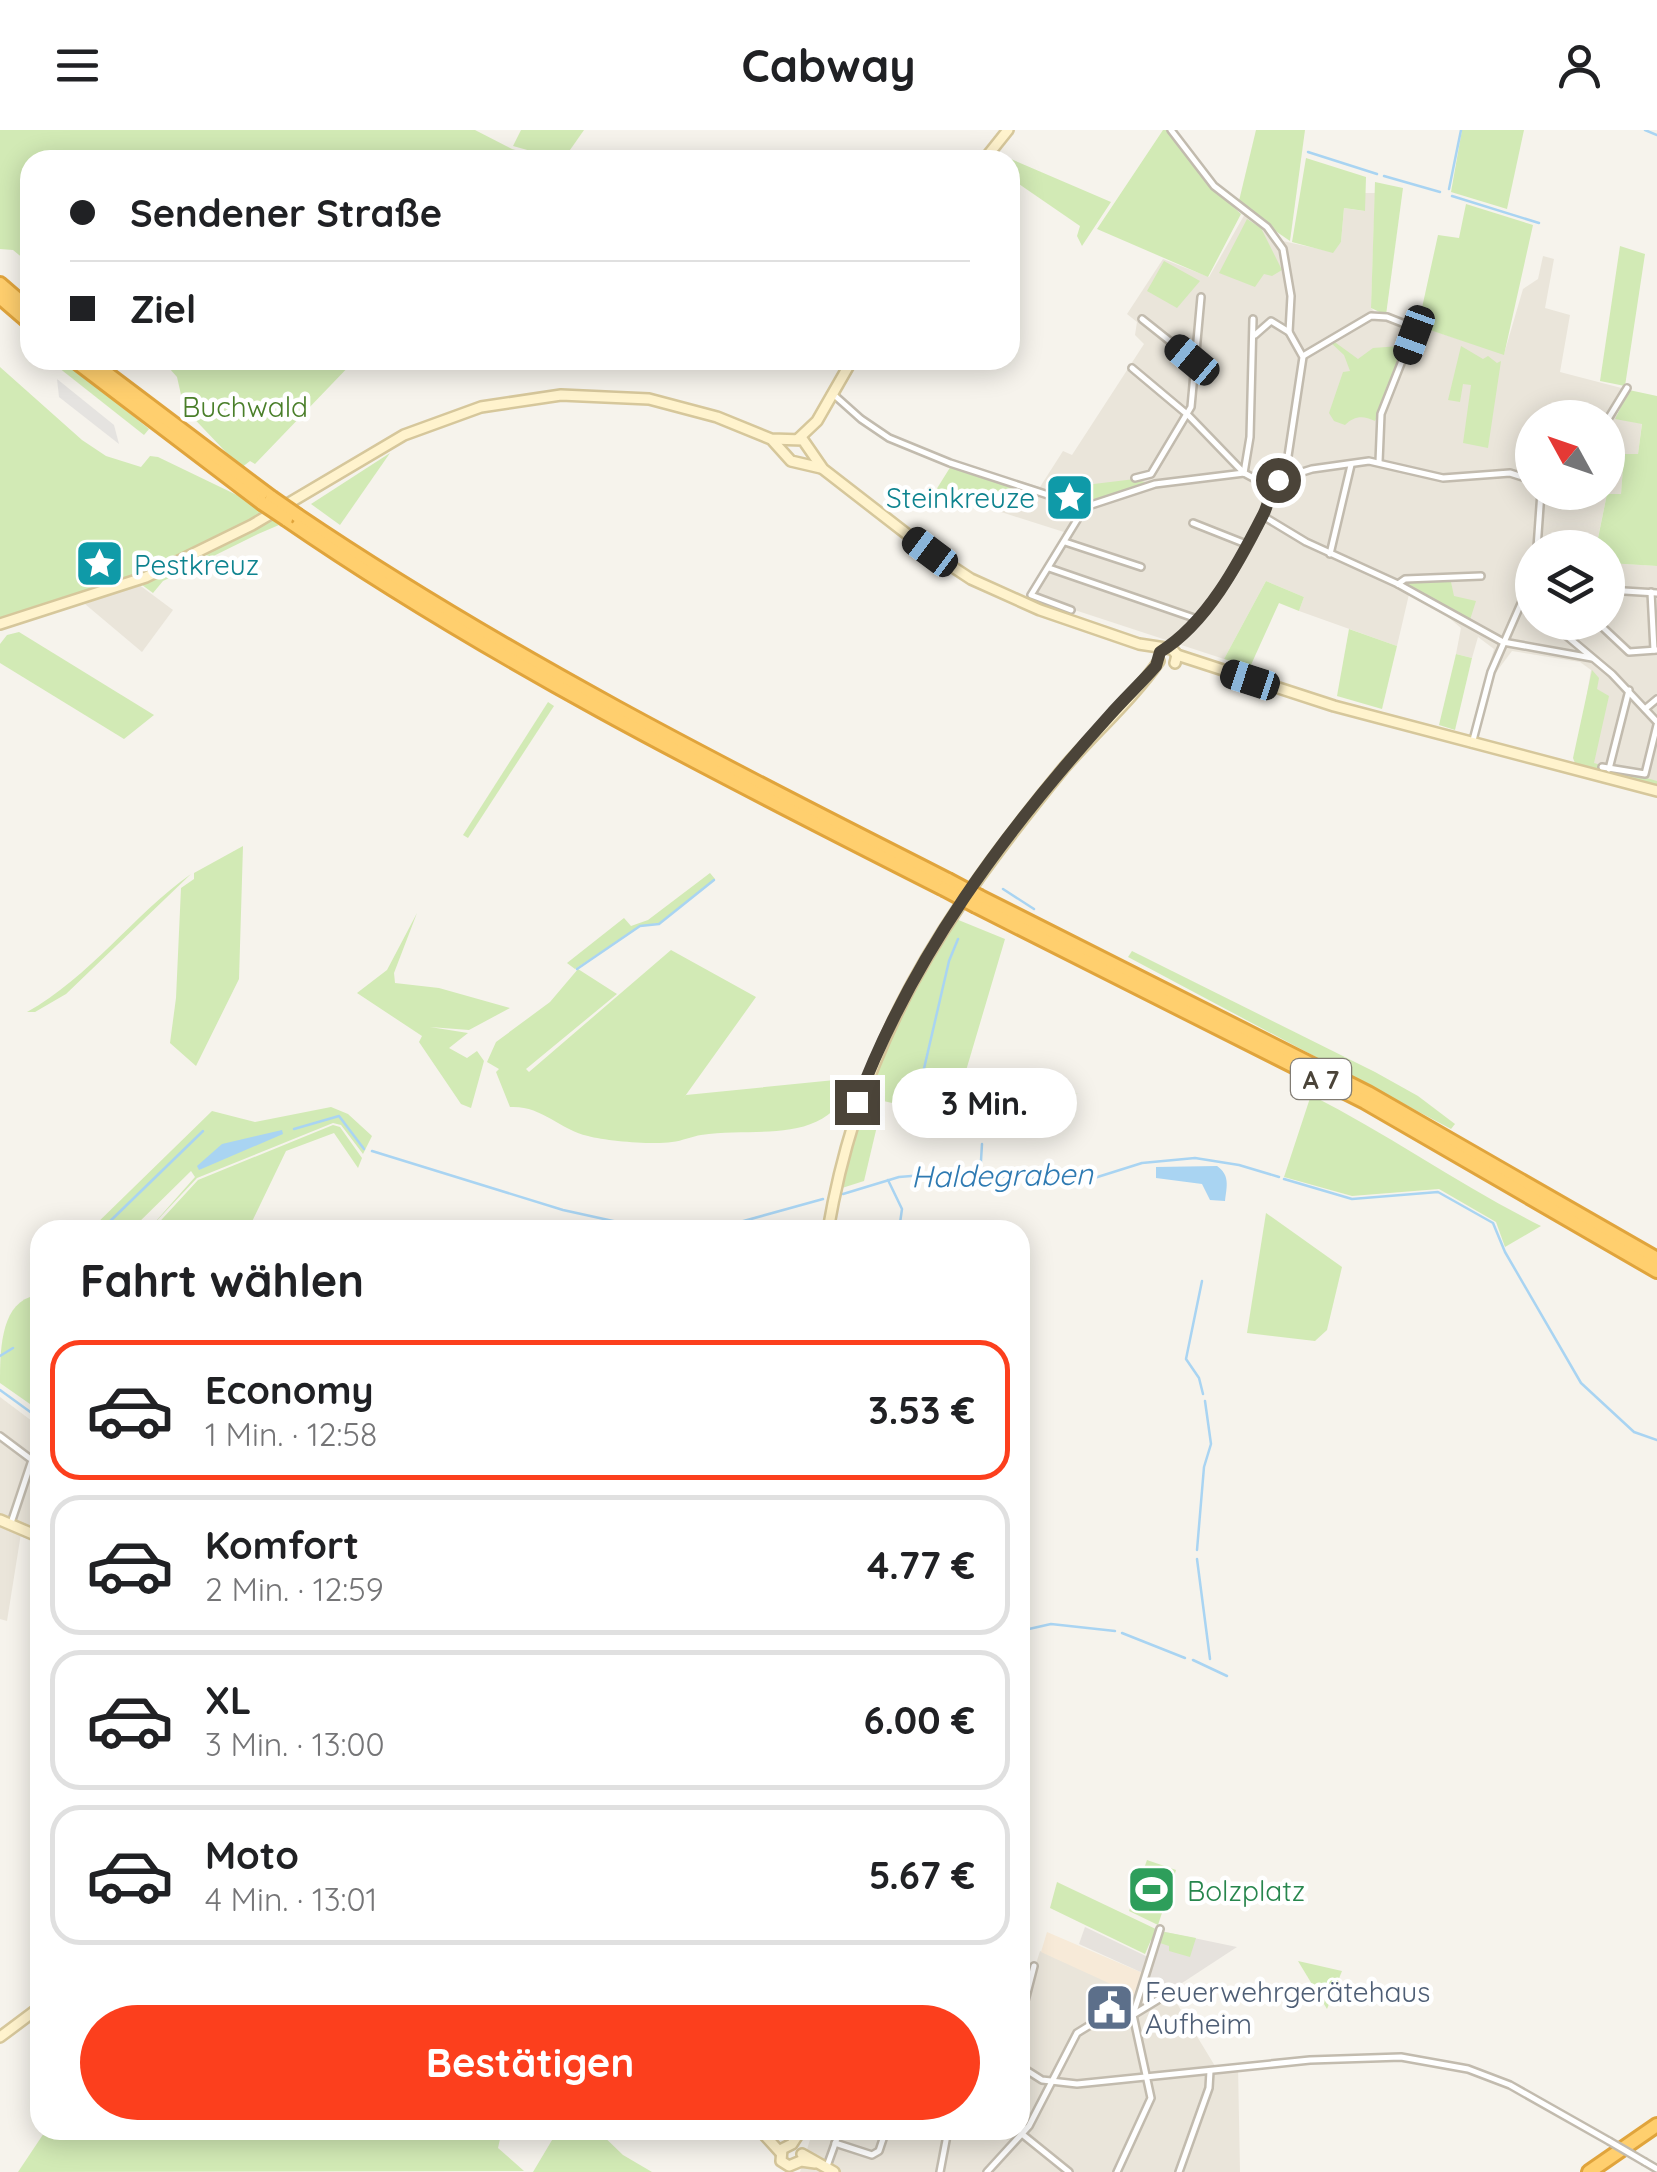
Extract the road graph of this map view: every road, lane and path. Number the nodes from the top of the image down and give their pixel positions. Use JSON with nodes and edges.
{"nodes":[{"id":1,"x":1008,"y":130,"type":"edge"},
{"id":2,"x":1171,"y":130,"type":"edge"},
{"id":3,"x":992,"y":150,"type":"edge"},
{"id":4,"x":0,"y":284,"type":"edge"},
{"id":5,"x":0,"y":297,"type":"edge"},
{"id":6,"x":1201,"y":297,"type":"dead end"},
{"id":7,"x":20,"y":301,"type":"edge"},
{"id":8,"x":20,"y":314,"type":"edge"},
{"id":9,"x":1289,"y":316,"type":"junction"},
{"id":10,"x":1142,"y":319,"type":"dead end"},
{"id":11,"x":1253,"y":319,"type":"dead end"},
{"id":12,"x":1278,"y":322,"type":"junction"},
{"id":13,"x":1289,"y":332,"type":"junction"},
{"id":14,"x":1253,"y":338,"type":"junction"},
{"id":15,"x":1303,"y":357,"type":"junction"},
{"id":16,"x":1196,"y":362,"type":"junction"},
{"id":17,"x":1132,"y":368,"type":"dead end"},
{"id":18,"x":88,"y":370,"type":"edge"},
{"id":19,"x":102,"y":370,"type":"edge"},
{"id":20,"x":847,"y":370,"type":"edge"},
{"id":21,"x":1627,"y":388,"type":"dead end"},
{"id":22,"x":832,"y":397,"type":"junction"},
{"id":23,"x":1620,"y":400,"type":"edge"},
{"id":24,"x":1188,"y":414,"type":"junction"},
{"id":25,"x":817,"y":421,"type":"junction"},
{"id":26,"x":771,"y":439,"type":"junction"},
{"id":27,"x":795,"y":440,"type":"junction"},
{"id":28,"x":214,"y":447,"type":"dead end"},
{"id":29,"x":810,"y":449,"type":"junction"},
{"id":30,"x":786,"y":453,"type":"junction"},
{"id":31,"x":1379,"y":462,"type":"junction"},
{"id":32,"x":801,"y":463,"type":"junction"},
{"id":33,"x":1351,"y":464,"type":"junction"},
{"id":34,"x":823,"y":469,"type":"junction"},
{"id":35,"x":1244,"y":473,"type":"junction"},
{"id":36,"x":1515,"y":475,"type":"edge"},
{"id":37,"x":1285,"y":476,"type":"junction"},
{"id":38,"x":1135,"y":478,"type":"dead end"},
{"id":39,"x":216,"y":481,"type":"dead end"},
{"id":40,"x":1274,"y":481,"type":"junction"},
{"id":41,"x":255,"y":486,"type":"junction"},
{"id":42,"x":267,"y":500,"type":"junction"},
{"id":43,"x":1085,"y":507,"type":"junction"},
{"id":44,"x":1263,"y":516,"type":"junction"},
{"id":45,"x":1193,"y":523,"type":"dead end"},
{"id":46,"x":1065,"y":542,"type":"junction"},
{"id":47,"x":1246,"y":545,"type":"junction"},
{"id":48,"x":1330,"y":554,"type":"junction"},
{"id":49,"x":1141,"y":567,"type":"dead end"},
{"id":50,"x":1049,"y":568,"type":"junction"},
{"id":51,"x":1481,"y":576,"type":"dead end"},
{"id":52,"x":1398,"y":584,"type":"junction"},
{"id":53,"x":1625,"y":591,"type":"edge"},
{"id":54,"x":1654,"y":592,"type":"edge"},
{"id":55,"x":1071,"y":610,"type":"dead end"},
{"id":56,"x":1515,"y":615,"type":"edge"},
{"id":57,"x":1198,"y":619,"type":"junction"},
{"id":58,"x":0,"y":624,"type":"edge"},
{"id":59,"x":1571,"y":640,"type":"edge"},
{"id":60,"x":1616,"y":640,"type":"edge"},
{"id":61,"x":1503,"y":642,"type":"junction"},
{"id":62,"x":1656,"y":650,"type":"edge"},
{"id":63,"x":1168,"y":657,"type":"junction"},
{"id":64,"x":1592,"y":658,"type":"junction"},
{"id":65,"x":1629,"y":690,"type":"junction"},
{"id":66,"x":1657,"y":699,"type":"edge"},
{"id":67,"x":1645,"y":709,"type":"junction"},
{"id":68,"x":1657,"y":724,"type":"edge"},
{"id":69,"x":1472,"y":744,"type":"junction"},
{"id":70,"x":1657,"y":791,"type":"edge"},
{"id":71,"x":978,"y":901,"type":"junction"},
{"id":72,"x":830,"y":1220,"type":"edge"},
{"id":73,"x":1657,"y":1260,"type":"edge"},
{"id":74,"x":1657,"y":1271,"type":"edge"},
{"id":75,"x":0,"y":1436,"type":"edge"},
{"id":76,"x":30,"y":1458,"type":"edge"},
{"id":77,"x":30,"y":1465,"type":"edge"},
{"id":78,"x":5,"y":1521,"type":"edge"},
{"id":79,"x":30,"y":1532,"type":"edge"},
{"id":80,"x":1160,"y":1929,"type":"dead end"},
{"id":81,"x":1034,"y":1966,"type":"dead end"},
{"id":82,"x":1030,"y":1981,"type":"edge"},
{"id":83,"x":1174,"y":1990,"type":"dead end"},
{"id":84,"x":30,"y":2014,"type":"edge"},
{"id":85,"x":1134,"y":2015,"type":"junction"},
{"id":86,"x":0,"y":2037,"type":"edge"},
{"id":87,"x":1030,"y":2071,"type":"edge"},
{"id":88,"x":1210,"y":2072,"type":"junction"},
{"id":89,"x":1149,"y":2079,"type":"junction"},
{"id":90,"x":1050,"y":2082,"type":"junction"},
{"id":91,"x":1030,"y":2119,"type":"edge"},
{"id":92,"x":1657,"y":2125,"type":"edge"},
{"id":93,"x":1657,"y":2135,"type":"edge"},
{"id":94,"x":771,"y":2140,"type":"edge"},
{"id":95,"x":836,"y":2140,"type":"edge"},
{"id":96,"x":883,"y":2140,"type":"edge"},
{"id":97,"x":946,"y":2140,"type":"edge"},
{"id":98,"x":1017,"y":2140,"type":"edge"},
{"id":99,"x":1030,"y":2140,"type":"edge"},
{"id":100,"x":835,"y":2143,"type":"junction"},
{"id":101,"x":791,"y":2158,"type":"edge"},
{"id":102,"x":1657,"y":2169,"type":"edge"},
{"id":103,"x":829,"y":2171,"type":"edge"},
{"id":104,"x":940,"y":2172,"type":"edge"},
{"id":105,"x":988,"y":2172,"type":"edge"},
{"id":106,"x":1070,"y":2172,"type":"edge"},
{"id":107,"x":1117,"y":2172,"type":"edge"},
{"id":108,"x":1179,"y":2172,"type":"edge"},
{"id":109,"x":1589,"y":2172,"type":"edge"},
{"id":110,"x":1604,"y":2172,"type":"edge"}],
"edges":[{"from":1,"to":3,"type":"main road"},
{"from":2,"to":9,"type":"street"},
{"from":4,"to":7,"type":"highway"},
{"from":5,"to":8,"type":"highway"},
{"from":6,"to":16,"type":"street"},
{"from":9,"to":12,"type":"street"},
{"from":9,"to":13,"type":"street"},
{"from":10,"to":16,"type":"street"},
{"from":11,"to":14,"type":"street"},
{"from":12,"to":13,"type":"street"},
{"from":12,"to":14,"type":"street"},
{"from":13,"to":15,"type":"street"},
{"from":14,"to":35,"type":"street"},
{"from":15,"to":31,"type":"street"},
{"from":15,"to":37,"type":"street"},
{"from":16,"to":24,"type":"street"},
{"from":17,"to":24,"type":"street"},
{"from":18,"to":42,"type":"highway","number":"A 7"},
{"from":19,"to":41,"type":"highway","number":"A 7"},
{"from":20,"to":22,"type":"main road"},
{"from":21,"to":23,"type":"street"},
{"from":22,"to":25,"type":"main road"},
{"from":22,"to":43,"type":"street"},
{"from":24,"to":35,"type":"street"},
{"from":24,"to":38,"type":"street"},
{"from":25,"to":27,"type":"main road"},
{"from":25,"to":29,"type":"main road"},
{"from":26,"to":27,"type":"main road"},
{"from":26,"to":30,"type":"main road"},
{"from":26,"to":58,"type":"main road"},
{"from":27,"to":29,"type":"main road"},
{"from":27,"to":30,"type":"main road"},
{"from":28,"to":41,"type":"highway"},
{"from":29,"to":32,"type":"main road"},
{"from":29,"to":34,"type":"main road"},
{"from":30,"to":32,"type":"main road"},
{"from":31,"to":33,"type":"street"},
{"from":31,"to":36,"type":"street"},
{"from":32,"to":34,"type":"main road"},
{"from":33,"to":37,"type":"street"},
{"from":33,"to":48,"type":"street"},
{"from":34,"to":63,"type":"main road"},
{"from":35,"to":40,"type":"street"},
{"from":35,"to":43,"type":"street"},
{"from":37,"to":40,"type":"street"},
{"from":39,"to":42,"type":"highway"},
{"from":40,"to":44,"type":"street"},
{"from":41,"to":42,"type":"highway","number":"A 7"},
{"from":42,"to":71,"type":"highway","number":"A 7","bridge":true},
{"from":43,"to":46,"type":"street"},
{"from":44,"to":47,"type":"street"},
{"from":44,"to":48,"type":"street"},
{"from":45,"to":47,"type":"street"},
{"from":46,"to":49,"type":"street"},
{"from":46,"to":50,"type":"street"},
{"from":47,"to":57,"type":"street"},
{"from":48,"to":52,"type":"street"},
{"from":50,"to":55,"type":"street"},
{"from":50,"to":57,"type":"street"},
{"from":51,"to":52,"type":"street"},
{"from":52,"to":61,"type":"street"},
{"from":53,"to":54,"type":"street"},
{"from":54,"to":62,"type":"street"},
{"from":56,"to":61,"type":"street"},
{"from":57,"to":63,"type":"street"},
{"from":59,"to":64,"type":"street"},
{"from":60,"to":62,"type":"street"},
{"from":61,"to":64,"type":"street"},
{"from":61,"to":69,"type":"street"},
{"from":63,"to":69,"type":"main road"},
{"from":63,"to":72,"type":"main road"},
{"from":64,"to":65,"type":"street"},
{"from":65,"to":67,"type":"street"},
{"from":65,"to":68,"type":"street"},
{"from":66,"to":67,"type":"street"},
{"from":67,"to":68,"type":"street"},
{"from":69,"to":70,"type":"main road"},
{"from":71,"to":73,"type":"highway","number":"A 7"},
{"from":71,"to":74,"type":"highway","number":"A 7"},
{"from":75,"to":76,"type":"street"},
{"from":77,"to":78,"type":"street"},
{"from":78,"to":79,"type":"main road"},
{"from":80,"to":85,"type":"street"},
{"from":81,"to":82,"type":"street"},
{"from":83,"to":85,"type":"street"},
{"from":84,"to":86,"type":"main road"},
{"from":85,"to":89,"type":"street"},
{"from":85,"to":90,"type":"street"},
{"from":87,"to":90,"type":"street"},
{"from":88,"to":89,"type":"street"},
{"from":88,"to":102,"type":"street","bridge":true},
{"from":88,"to":108,"type":"street"},
{"from":89,"to":90,"type":"street"},
{"from":89,"to":107,"type":"street"},
{"from":90,"to":91,"type":"street"},
{"from":92,"to":109,"type":"highway"},
{"from":93,"to":110,"type":"highway"},
{"from":94,"to":101,"type":"main road"},
{"from":95,"to":100,"type":"street"},
{"from":96,"to":100,"type":"street"},
{"from":97,"to":104,"type":"street"},
{"from":98,"to":105,"type":"street"},
{"from":99,"to":106,"type":"street"},
{"from":100,"to":103,"type":"street"},
{"from":101,"to":103,"type":"main road"}]}
